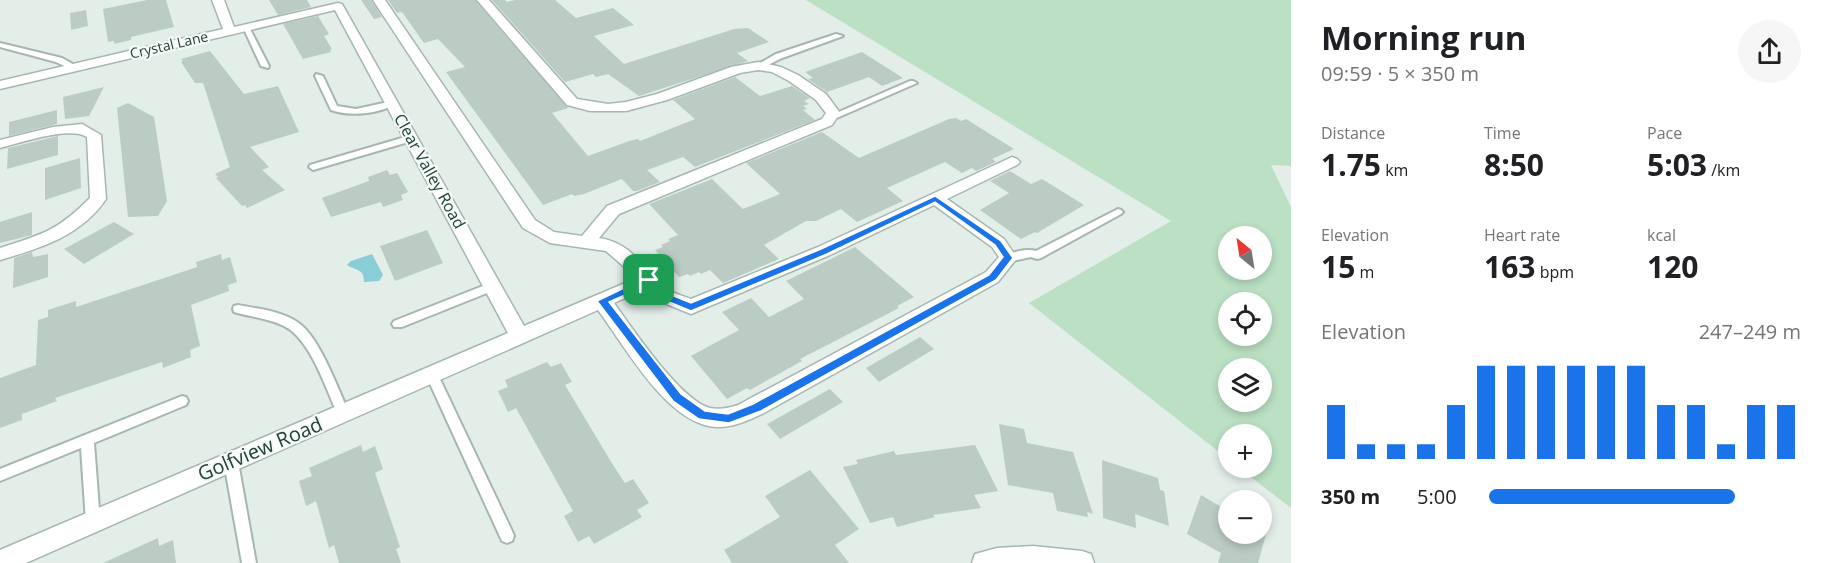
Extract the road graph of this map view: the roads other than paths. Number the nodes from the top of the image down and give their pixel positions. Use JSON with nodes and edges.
{"nodes":[{"id":1,"x":218,"y":0,"type":"edge"},
{"id":2,"x":379,"y":0,"type":"edge"},
{"id":3,"x":483,"y":0,"type":"edge"},
{"id":4,"x":338,"y":6,"type":"joint"},
{"id":5,"x":246,"y":27,"type":"junction"},
{"id":6,"x":230,"y":31,"type":"junction"},
{"id":7,"x":839,"y":36,"type":"dead end"},
{"id":8,"x":0,"y":45,"type":"edge"},
{"id":9,"x":265,"y":66,"type":"dead end"},
{"id":10,"x":759,"y":66,"type":"junction"},
{"id":11,"x":74,"y":68,"type":"junction"},
{"id":12,"x":319,"y":76,"type":"dead end"},
{"id":13,"x":913,"y":83,"type":"dead end"},
{"id":14,"x":0,"y":85,"type":"edge"},
{"id":15,"x":393,"y":103,"type":"junction"},
{"id":16,"x":829,"y":118,"type":"junction"},
{"id":17,"x":412,"y":138,"type":"junction"},
{"id":18,"x":0,"y":144,"type":"edge"},
{"id":19,"x":1012,"y":162,"type":"dead end"},
{"id":20,"x":313,"y":167,"type":"dead end"},
{"id":21,"x":935,"y":198,"type":"junction"},
{"id":22,"x":1118,"y":212,"type":"dead end"},
{"id":23,"x":586,"y":243,"type":"junction"},
{"id":24,"x":0,"y":254,"type":"edge"},
{"id":25,"x":1008,"y":258,"type":"junction"},
{"id":26,"x":649,"y":280,"type":"junction"},
{"id":27,"x":492,"y":286,"type":"junction"},
{"id":28,"x":602,"y":301,"type":"junction"},
{"id":29,"x":238,"y":309,"type":"dead end"},
{"id":30,"x":398,"y":324,"type":"dead end"},
{"id":31,"x":520,"y":337,"type":"junction"},
{"id":32,"x":432,"y":375,"type":"junction"},
{"id":33,"x":182,"y":401,"type":"dead end"},
{"id":34,"x":343,"y":413,"type":"junction"},
{"id":35,"x":87,"y":440,"type":"junction"},
{"id":36,"x":231,"y":462,"type":"junction"},
{"id":37,"x":0,"y":475,"type":"edge"},
{"id":38,"x":93,"y":522,"type":"junction"},
{"id":39,"x":507,"y":536,"type":"dead end"},
{"id":40,"x":8,"y":561,"type":"edge"},
{"id":41,"x":249,"y":563,"type":"edge"},
{"id":42,"x":984,"y":563,"type":"edge"},
{"id":43,"x":1082,"y":563,"type":"edge"}],
"edges":[{"from":1,"to":6,"type":"street"},
{"from":2,"to":23,"type":"street"},
{"from":3,"to":10,"type":"street"},
{"from":4,"to":5,"type":"street","name":"Crystal Lane"},
{"from":4,"to":15,"type":"street","name":"Clear Valley Road"},
{"from":5,"to":6,"type":"street","name":"Crystal Lane"},
{"from":5,"to":9,"type":"lane"},
{"from":6,"to":11,"type":"street","name":"Crystal Lane"},
{"from":7,"to":10,"type":"lane"},
{"from":8,"to":11,"type":"lane"},
{"from":10,"to":16,"type":"street"},
{"from":11,"to":14,"type":"street","name":"Crystal Lane"},
{"from":12,"to":15,"type":"lane"},
{"from":13,"to":16,"type":"lane"},
{"from":15,"to":17,"type":"street","name":"Clear Valley Road"},
{"from":16,"to":23,"type":"street"},
{"from":17,"to":20,"type":"lane"},
{"from":17,"to":27,"type":"street","name":"Clear Valley Road"},
{"from":18,"to":24,"type":"street"},
{"from":19,"to":21,"type":"street"},
{"from":21,"to":25,"type":"street"},
{"from":21,"to":26,"type":"street"},
{"from":22,"to":25,"type":"lane"},
{"from":23,"to":26,"type":"street"},
{"from":25,"to":28,"type":"street"},
{"from":26,"to":28,"type":"street","name":"Golfview Road"},
{"from":27,"to":30,"type":"lane"},
{"from":27,"to":31,"type":"street","name":"Clear Valley Road"},
{"from":28,"to":31,"type":"street","name":"Golfview Road"},
{"from":29,"to":34,"type":"lane"},
{"from":31,"to":32,"type":"street","name":"Golfview Road"},
{"from":32,"to":34,"type":"street","name":"Golfview Road"},
{"from":32,"to":39,"type":"lane"},
{"from":33,"to":35,"type":"lane"},
{"from":34,"to":36,"type":"street","name":"Golfview Road"},
{"from":35,"to":37,"type":"lane"},
{"from":35,"to":38,"type":"lane"},
{"from":36,"to":38,"type":"street","name":"Golfview Road"},
{"from":36,"to":41,"type":"lane"},
{"from":38,"to":40,"type":"street","name":"Golfview Road"},
{"from":42,"to":43,"type":"street"}]}
